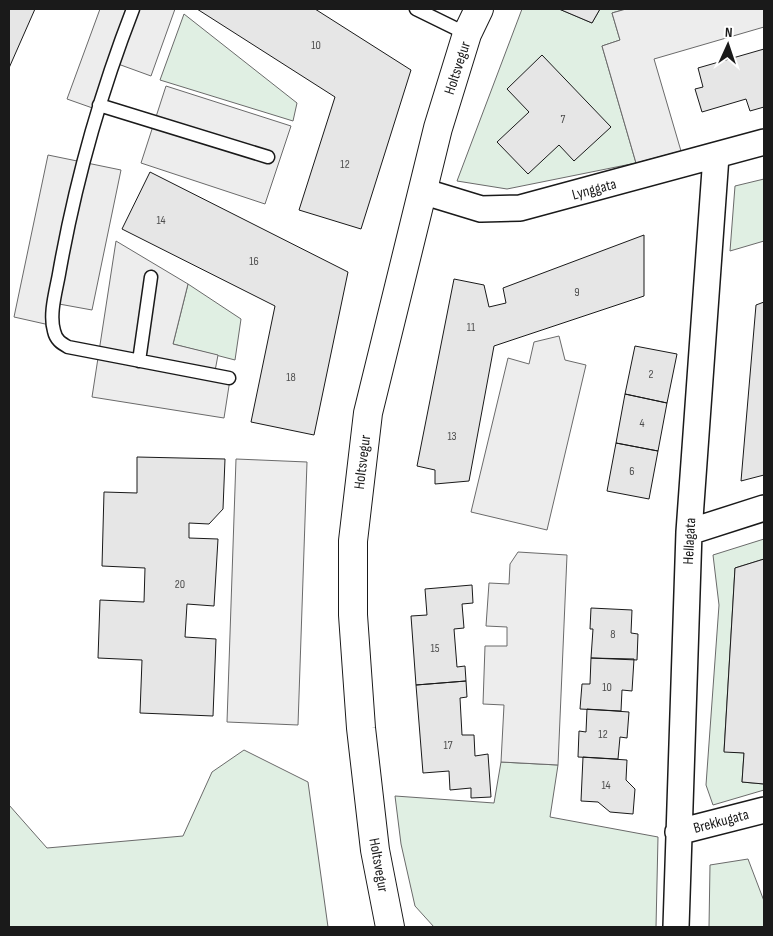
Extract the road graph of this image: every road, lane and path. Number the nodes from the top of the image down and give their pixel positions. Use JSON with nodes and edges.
{"nodes":[{"id":1,"x":133,"y":9,"type":"edge"},
{"id":2,"x":416,"y":9,"type":"edge"},
{"id":3,"x":479,"y":9,"type":"edge"},
{"id":4,"x":468,"y":34,"type":"junction"},
{"id":5,"x":99,"y":105,"type":"junction"},
{"id":6,"x":764,"y":142,"type":"edge"},
{"id":7,"x":716,"y":156,"type":"junction"},
{"id":8,"x":268,"y":157,"type":"dead end"},
{"id":9,"x":422,"y":191,"type":"junction"},
{"id":10,"x":151,"y":277,"type":"dead end"},
{"id":11,"x":139,"y":361,"type":"junction"},
{"id":12,"x":229,"y":378,"type":"dead end"},
{"id":13,"x":764,"y":508,"type":"edge"},
{"id":14,"x":689,"y":532,"type":"junction"},
{"id":15,"x":764,"y":810,"type":"edge"},
{"id":16,"x":678,"y":832,"type":"junction"},
{"id":17,"x":390,"y":927,"type":"edge"},
{"id":18,"x":676,"y":927,"type":"edge"}],
"edges":[{"from":1,"to":5,"type":"lane"},
{"from":2,"to":4,"type":"lane"},
{"from":3,"to":4,"type":"street","name":"Holtsvegur"},
{"from":4,"to":9,"type":"street","name":"Holtsvegur"},
{"from":5,"to":8,"type":"lane"},
{"from":5,"to":11,"type":"lane"},
{"from":6,"to":7,"type":"street","name":"Lynggata"},
{"from":7,"to":9,"type":"street","name":"Lynggata"},
{"from":7,"to":14,"type":"street","name":"Hellagata"},
{"from":9,"to":17,"type":"street","name":"Holtsvegur"},
{"from":10,"to":11,"type":"lane"},
{"from":11,"to":12,"type":"lane"},
{"from":13,"to":14,"type":"street"},
{"from":14,"to":16,"type":"street","name":"Hellagata"},
{"from":15,"to":16,"type":"street","name":"Brekkugata"},
{"from":16,"to":18,"type":"street","name":"Hellagata"}]}
